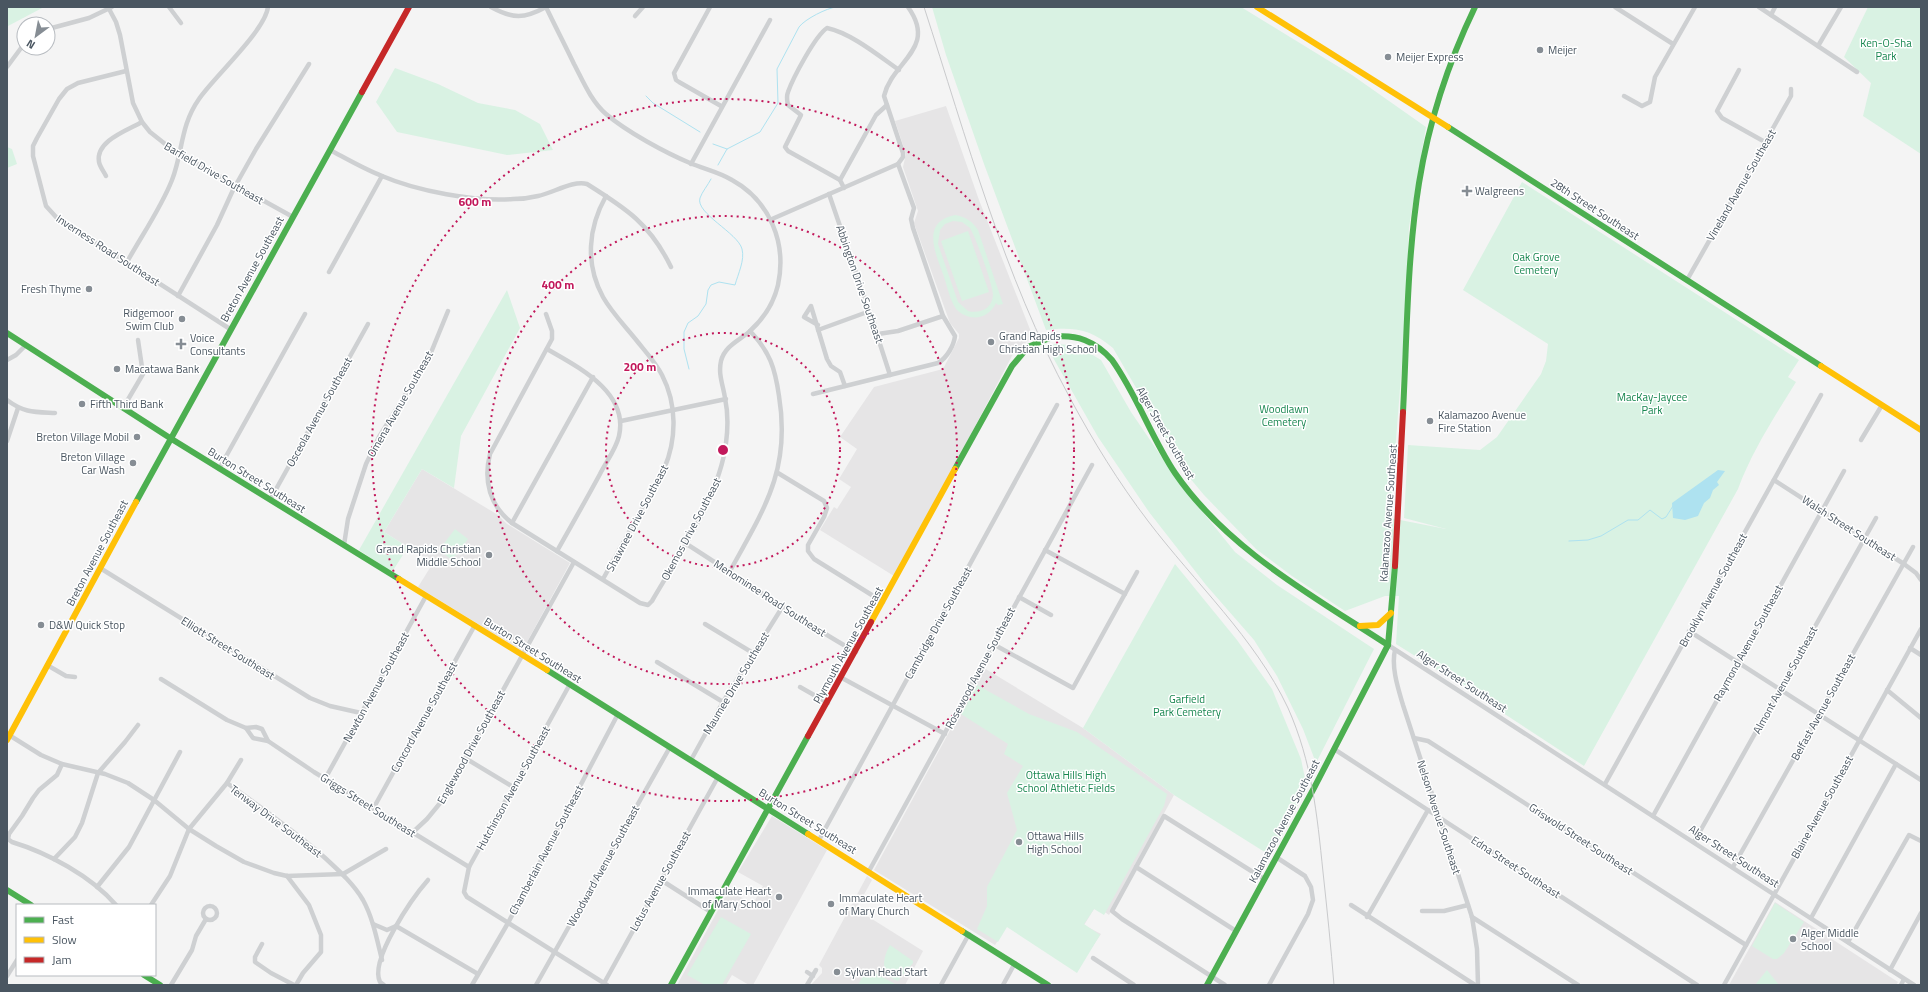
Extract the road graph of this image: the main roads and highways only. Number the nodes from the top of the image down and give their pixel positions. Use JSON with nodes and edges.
{"nodes":[{"id":1,"x":409,"y":7,"type":"edge"},
{"id":2,"x":1257,"y":7,"type":"edge"},
{"id":3,"x":1475,"y":7,"type":"edge"},
{"id":4,"x":1433,"y":117,"type":"junction"},
{"id":5,"x":7,"y":333,"type":"edge"},
{"id":6,"x":1062,"y":335,"type":"joint"},
{"id":7,"x":1921,"y":430,"type":"edge"},
{"id":8,"x":170,"y":438,"type":"junction"},
{"id":9,"x":1392,"y":612,"type":"junction"},
{"id":10,"x":1357,"y":625,"type":"junction"},
{"id":11,"x":1388,"y":645,"type":"junction"},
{"id":12,"x":8,"y":738,"type":"edge"},
{"id":13,"x":768,"y":808,"type":"junction"},
{"id":14,"x":7,"y":890,"type":"edge"},
{"id":15,"x":29,"y":904,"type":"edge"},
{"id":16,"x":146,"y":976,"type":"edge"},
{"id":17,"x":160,"y":985,"type":"edge"},
{"id":18,"x":671,"y":985,"type":"edge"},
{"id":19,"x":1048,"y":985,"type":"edge"},
{"id":20,"x":1206,"y":985,"type":"edge"}],
"edges":[{"from":1,"to":8,"type":"main road","name":"Breton Avenue Southeast"},
{"from":2,"to":4,"type":"main road","name":"28th Street Southeast"},
{"from":3,"to":4,"type":"main road","name":"Kalamazoo Avenue Southeast"},
{"from":4,"to":7,"type":"main road","name":"28th Street Southeast"},
{"from":4,"to":9,"type":"main road","name":"Kalamazoo Avenue Southeast"},
{"from":5,"to":8,"type":"main road","name":"Burton Street Southeast"},
{"from":6,"to":10,"type":"main road","name":"Alger Street Southeast"},
{"from":6,"to":13,"type":"main road","name":"Plymouth Avenue Southeast","bridge":true},
{"from":8,"to":12,"type":"main road","name":"Breton Avenue Southeast"},
{"from":8,"to":13,"type":"main road","name":"Burton Street Southeast"},
{"from":9,"to":10,"type":"main road"},
{"from":9,"to":11,"type":"main road","name":"Kalamazoo Avenue Southeast"},
{"from":10,"to":11,"type":"main road","name":"Alger Street Southeast"},
{"from":11,"to":20,"type":"main road","name":"Kalamazoo Avenue Southeast"},
{"from":13,"to":18,"type":"main road","name":"Plymouth Avenue Southeast"},
{"from":13,"to":19,"type":"main road","name":"Burton Street Southeast"},
{"from":14,"to":15,"type":"main road"},
{"from":16,"to":17,"type":"main road"}]}
